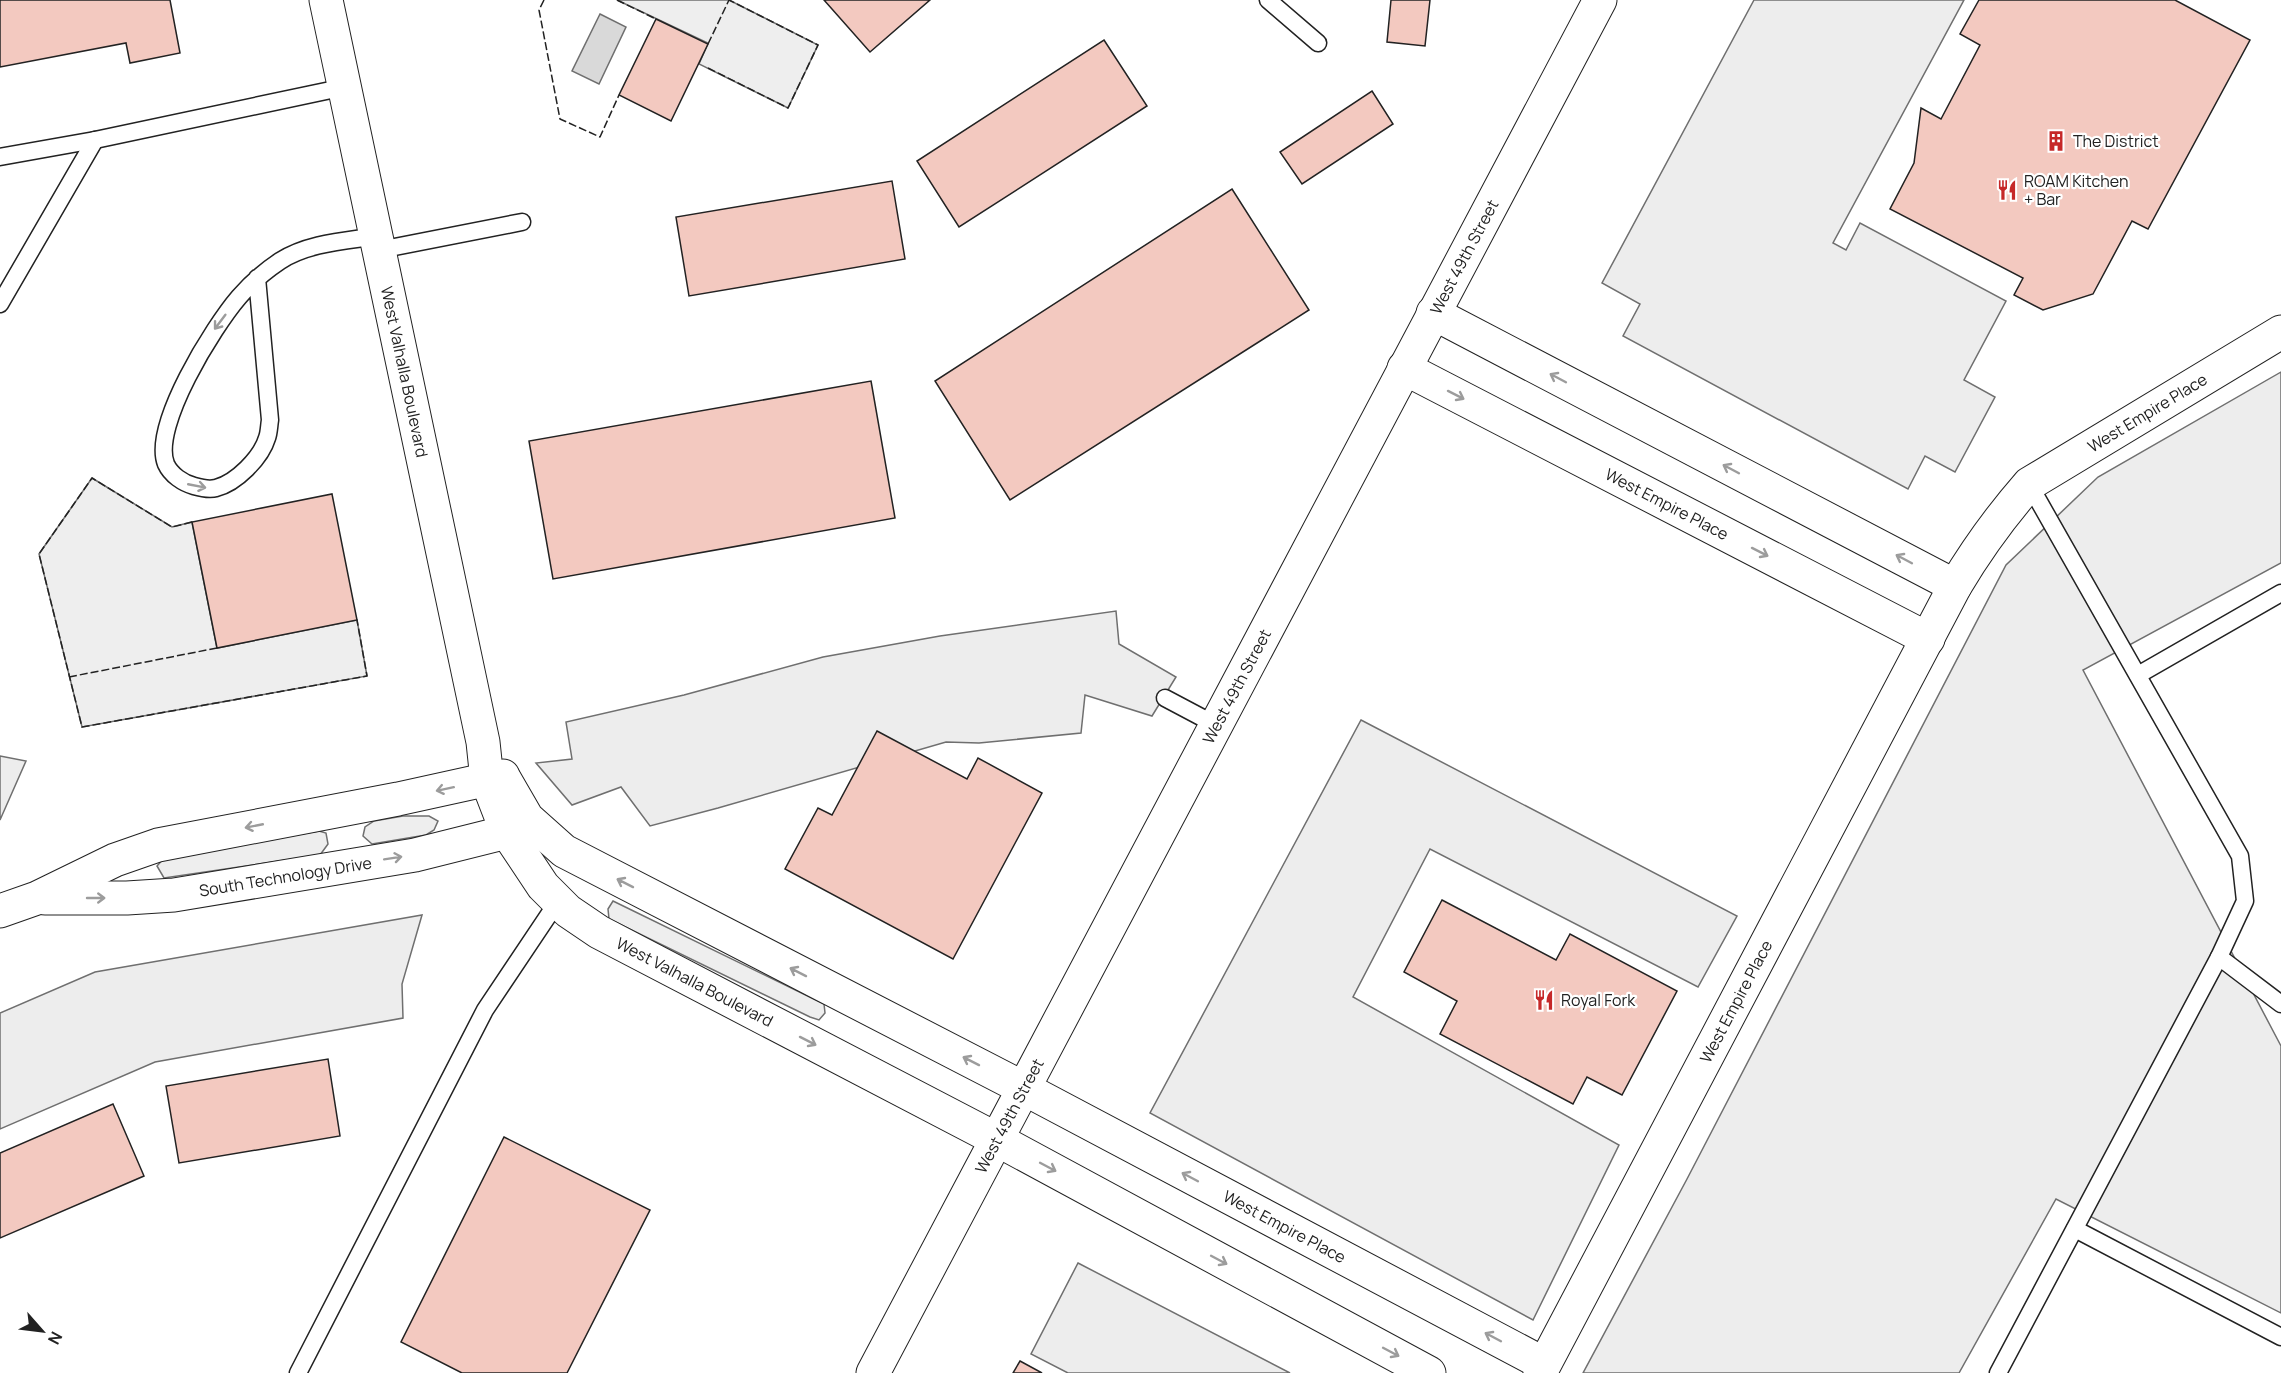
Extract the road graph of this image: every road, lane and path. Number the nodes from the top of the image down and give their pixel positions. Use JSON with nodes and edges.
{"nodes":[{"id":1,"x":327,"y":0,"type":"edge"},
{"id":2,"x":1268,"y":0,"type":"edge"},
{"id":3,"x":1600,"y":0,"type":"edge"},
{"id":4,"x":1318,"y":43,"type":"dead end"},
{"id":5,"x":345,"y":87,"type":"junction"},
{"id":6,"x":95,"y":140,"type":"junction"},
{"id":7,"x":0,"y":157,"type":"edge"},
{"id":8,"x":522,"y":222,"type":"dead end"},
{"id":9,"x":378,"y":243,"type":"junction"},
{"id":10,"x":257,"y":278,"type":"junction"},
{"id":11,"x":0,"y":304,"type":"edge"},
{"id":12,"x":1433,"y":313,"type":"junction"},
{"id":13,"x":2281,"y":332,"type":"edge"},
{"id":14,"x":1404,"y":368,"type":"junction"},
{"id":15,"x":2029,"y":484,"type":"junction"},
{"id":16,"x":1956,"y":586,"type":"junction"},
{"id":17,"x":2281,"y":593,"type":"edge"},
{"id":18,"x":1928,"y":639,"type":"junction"},
{"id":19,"x":2138,"y":675,"type":"junction"},
{"id":20,"x":1165,"y":698,"type":"dead end"},
{"id":21,"x":1216,"y":725,"type":"junction"},
{"id":22,"x":495,"y":778,"type":"junction"},
{"id":23,"x":517,"y":825,"type":"junction"},
{"id":24,"x":37,"y":898,"type":"junction"},
{"id":25,"x":558,"y":901,"type":"junction"},
{"id":26,"x":0,"y":911,"type":"edge"},
{"id":27,"x":2219,"y":957,"type":"junction"},
{"id":28,"x":2281,"y":1004,"type":"edge"},
{"id":29,"x":1023,"y":1088,"type":"junction"},
{"id":30,"x":996,"y":1139,"type":"junction"},
{"id":31,"x":2074,"y":1229,"type":"junction"},
{"id":32,"x":2281,"y":1337,"type":"edge"},
{"id":33,"x":1542,"y":1369,"type":"edge"},
{"id":34,"x":298,"y":1373,"type":"edge"},
{"id":35,"x":873,"y":1373,"type":"edge"},
{"id":36,"x":1429,"y":1373,"type":"edge"},
{"id":37,"x":1998,"y":1373,"type":"edge"}],
"edges":[{"from":1,"to":5,"type":"street","name":"West Valhalla Boulevard"},
{"from":2,"to":4,"type":"lane"},
{"from":3,"to":12,"type":"street","name":"West 49th Street"},
{"from":5,"to":6,"type":"lane"},
{"from":5,"to":9,"type":"street","name":"West Valhalla Boulevard"},
{"from":6,"to":7,"type":"lane"},
{"from":6,"to":11,"type":"lane"},
{"from":8,"to":9,"type":"lane"},
{"from":9,"to":10,"type":"lane"},
{"from":9,"to":22,"type":"street","name":"West Valhalla Boulevard"},
{"from":10,"to":10,"type":"lane","one_way":true},
{"from":12,"to":14,"type":"street","name":"West 49th Street"},
{"from":16,"to":12,"type":"street","one_way":true},
{"from":13,"to":15,"type":"street","name":"West Empire Place"},
{"from":14,"to":18,"type":"street","name":"West Empire Place","one_way":true},
{"from":14,"to":21,"type":"street","name":"West 49th Street"},
{"from":15,"to":16,"type":"street","name":"West Empire Place"},
{"from":15,"to":19,"type":"lane"},
{"from":16,"to":18,"type":"street","name":"West Empire Place"},
{"from":17,"to":19,"type":"lane"},
{"from":18,"to":33,"type":"street","name":"West Empire Place"},
{"from":19,"to":27,"type":"lane"},
{"from":20,"to":21,"type":"lane"},
{"from":21,"to":29,"type":"street","name":"West 49th Street"},
{"from":22,"to":23,"type":"street","name":"West Valhalla Boulevard"},
{"from":22,"to":24,"type":"street","name":"South Technology Drive","one_way":true},
{"from":24,"to":23,"type":"street","name":"South Technology Drive","one_way":true},
{"from":23,"to":25,"type":"street","name":"West Valhalla Boulevard"},
{"from":29,"to":23,"type":"street","name":"West Valhalla Boulevard","one_way":true},
{"from":24,"to":26,"type":"street","name":"South Technology Drive"},
{"from":25,"to":30,"type":"street","name":"West Valhalla Boulevard","one_way":true},
{"from":25,"to":34,"type":"lane"},
{"from":27,"to":28,"type":"lane"},
{"from":27,"to":31,"type":"lane"},
{"from":29,"to":30,"type":"street","name":"West 49th Street"},
{"from":33,"to":29,"type":"street","name":"West Empire Place","one_way":true},
{"from":30,"to":35,"type":"street","name":"West 49th Street"},
{"from":30,"to":36,"type":"street","one_way":true},
{"from":31,"to":32,"type":"lane"},
{"from":31,"to":37,"type":"lane"}]}
